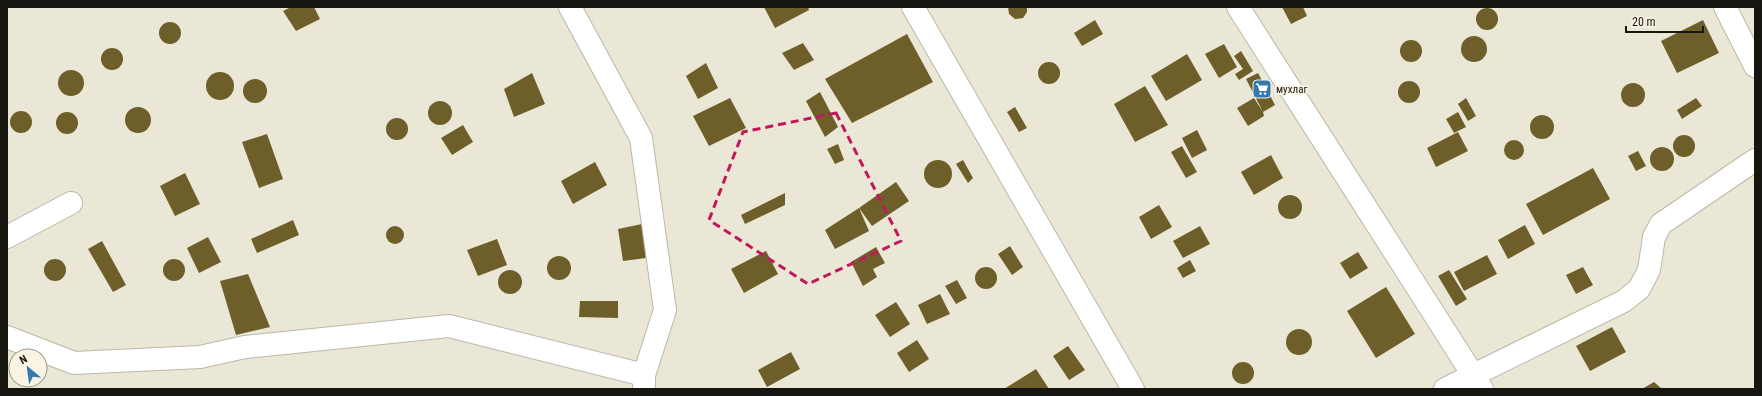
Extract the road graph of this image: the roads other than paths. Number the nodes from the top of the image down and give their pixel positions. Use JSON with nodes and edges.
{"nodes":[{"id":1,"x":570,"y":7,"type":"edge"},
{"id":2,"x":914,"y":7,"type":"edge"},
{"id":3,"x":1238,"y":7,"type":"edge"},
{"id":4,"x":1725,"y":7,"type":"edge"},
{"id":5,"x":1755,"y":66,"type":"edge"},
{"id":6,"x":1755,"y":160,"type":"edge"},
{"id":7,"x":71,"y":203,"type":"dead end"},
{"id":8,"x":7,"y":237,"type":"edge"},
{"id":9,"x":7,"y":337,"type":"edge"},
{"id":10,"x":644,"y":382,"type":"edge"},
{"id":11,"x":1477,"y":382,"type":"edge"},
{"id":12,"x":1133,"y":389,"type":"edge"},
{"id":13,"x":1445,"y":389,"type":"edge"}],
"edges":[{"from":1,"to":10,"type":"street"},
{"from":2,"to":12,"type":"street"},
{"from":3,"to":11,"type":"street"},
{"from":4,"to":5,"type":"street"},
{"from":6,"to":11,"type":"street"},
{"from":7,"to":8,"type":"street"},
{"from":9,"to":10,"type":"street"},
{"from":11,"to":13,"type":"street"}]}
